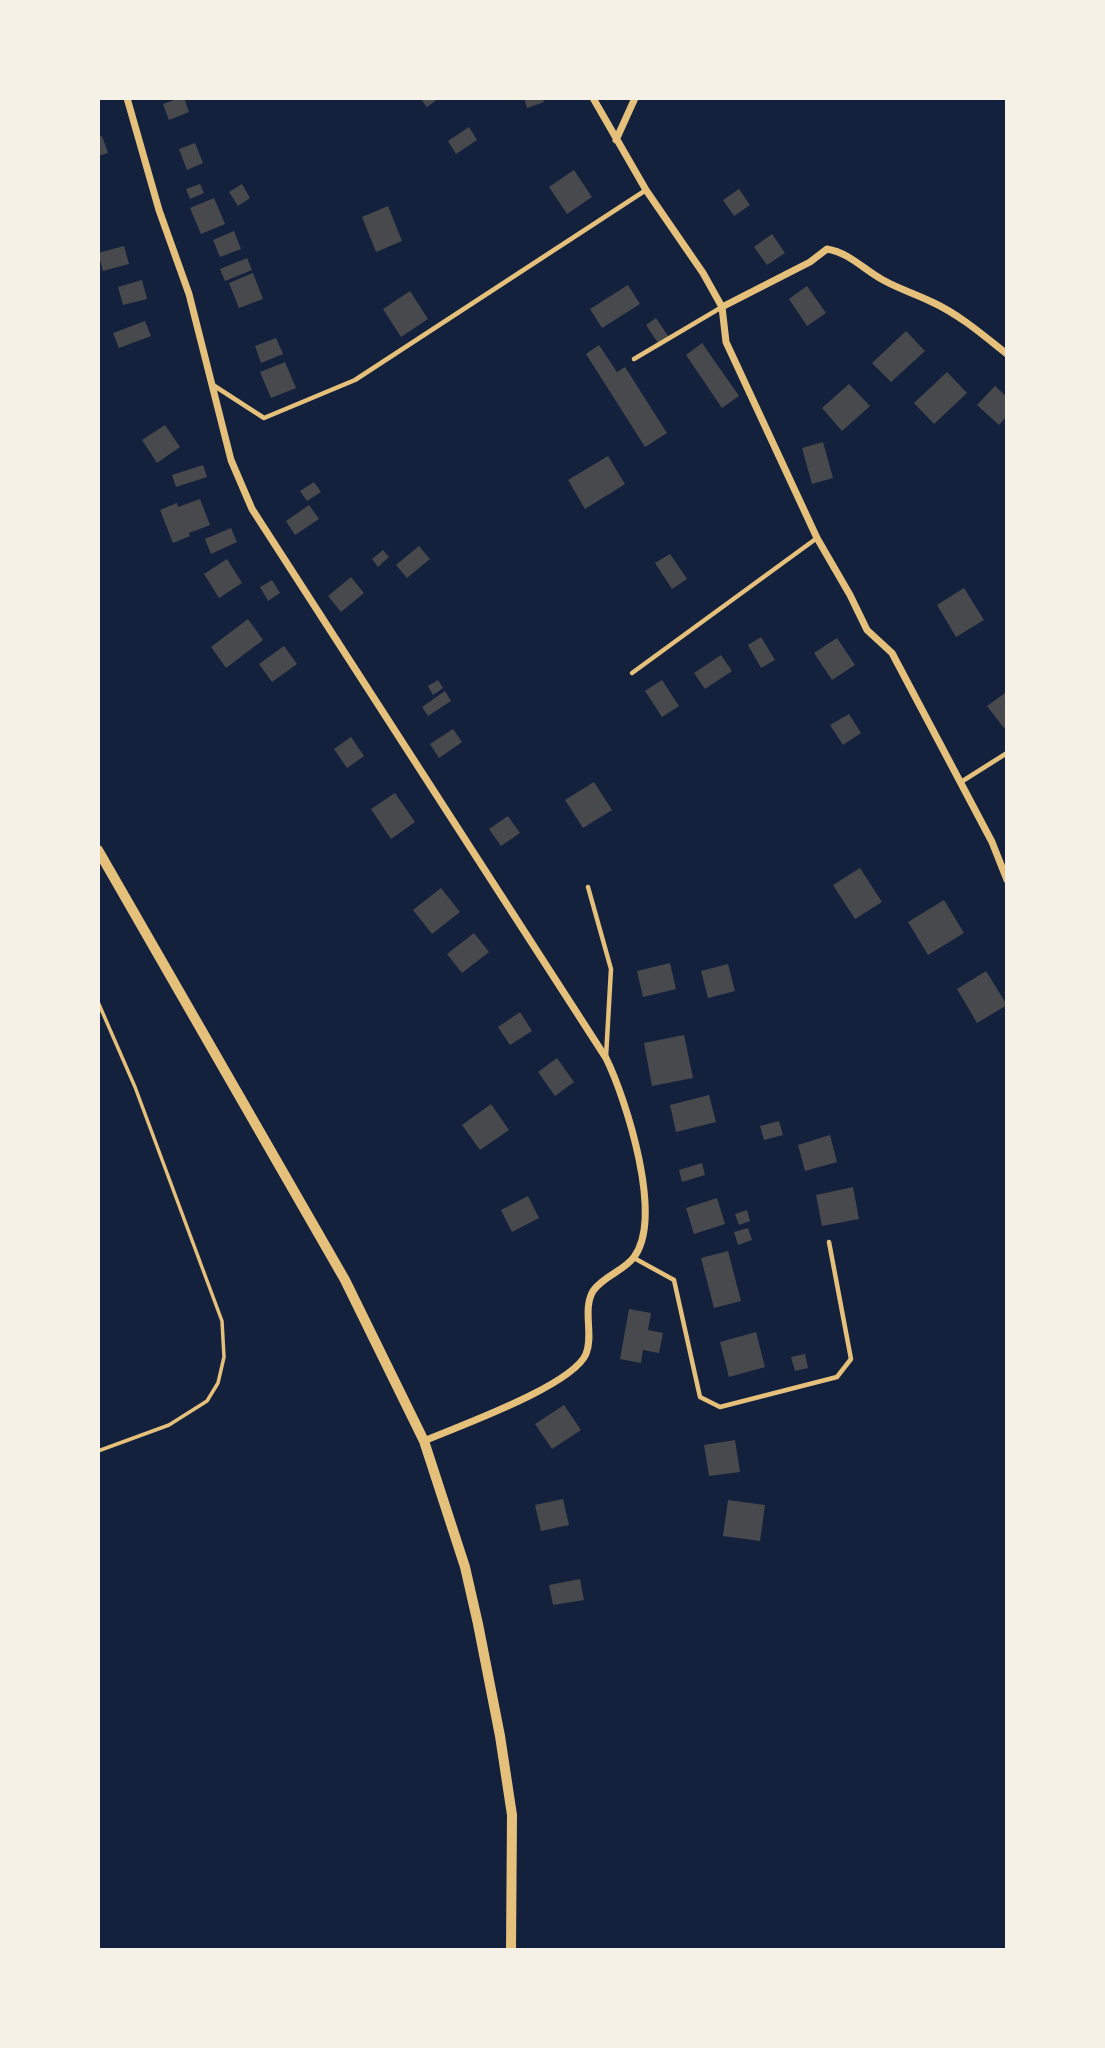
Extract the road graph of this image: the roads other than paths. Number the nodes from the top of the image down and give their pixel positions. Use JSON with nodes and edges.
{"nodes":[{"id":1,"x":127,"y":98,"type":"edge"},
{"id":2,"x":593,"y":98,"type":"edge"},
{"id":3,"x":635,"y":98,"type":"edge"},
{"id":4,"x":616,"y":140,"type":"junction"},
{"id":5,"x":646,"y":190,"type":"junction"},
{"id":6,"x":722,"y":307,"type":"junction"},
{"id":7,"x":1007,"y":354,"type":"edge"},
{"id":8,"x":634,"y":359,"type":"dead end"},
{"id":9,"x":211,"y":383,"type":"junction"},
{"id":10,"x":817,"y":538,"type":"junction"},
{"id":11,"x":632,"y":673,"type":"dead end"},
{"id":12,"x":1007,"y":753,"type":"edge"},
{"id":13,"x":961,"y":782,"type":"junction"},
{"id":14,"x":98,"y":850,"type":"edge"},
{"id":15,"x":1007,"y":880,"type":"edge"},
{"id":16,"x":588,"y":887,"type":"dead end"},
{"id":17,"x":606,"y":1058,"type":"junction"},
{"id":18,"x":829,"y":1242,"type":"dead end"},
{"id":19,"x":634,"y":1258,"type":"junction"},
{"id":20,"x":425,"y":1441,"type":"junction"},
{"id":21,"x":512,"y":1950,"type":"edge"}],
"edges":[{"from":1,"to":9,"type":"street"},
{"from":2,"to":4,"type":"street"},
{"from":3,"to":4,"type":"street"},
{"from":4,"to":5,"type":"street"},
{"from":5,"to":6,"type":"street"},
{"from":5,"to":9,"type":"lane"},
{"from":6,"to":7,"type":"street"},
{"from":6,"to":8,"type":"lane"},
{"from":6,"to":10,"type":"street"},
{"from":9,"to":17,"type":"street"},
{"from":10,"to":11,"type":"lane"},
{"from":10,"to":13,"type":"street"},
{"from":12,"to":13,"type":"lane"},
{"from":13,"to":15,"type":"street"},
{"from":14,"to":20,"type":"main road"},
{"from":16,"to":17,"type":"lane"},
{"from":17,"to":19,"type":"street"},
{"from":18,"to":19,"type":"lane"},
{"from":19,"to":20,"type":"street"},
{"from":20,"to":21,"type":"main road"}]}
